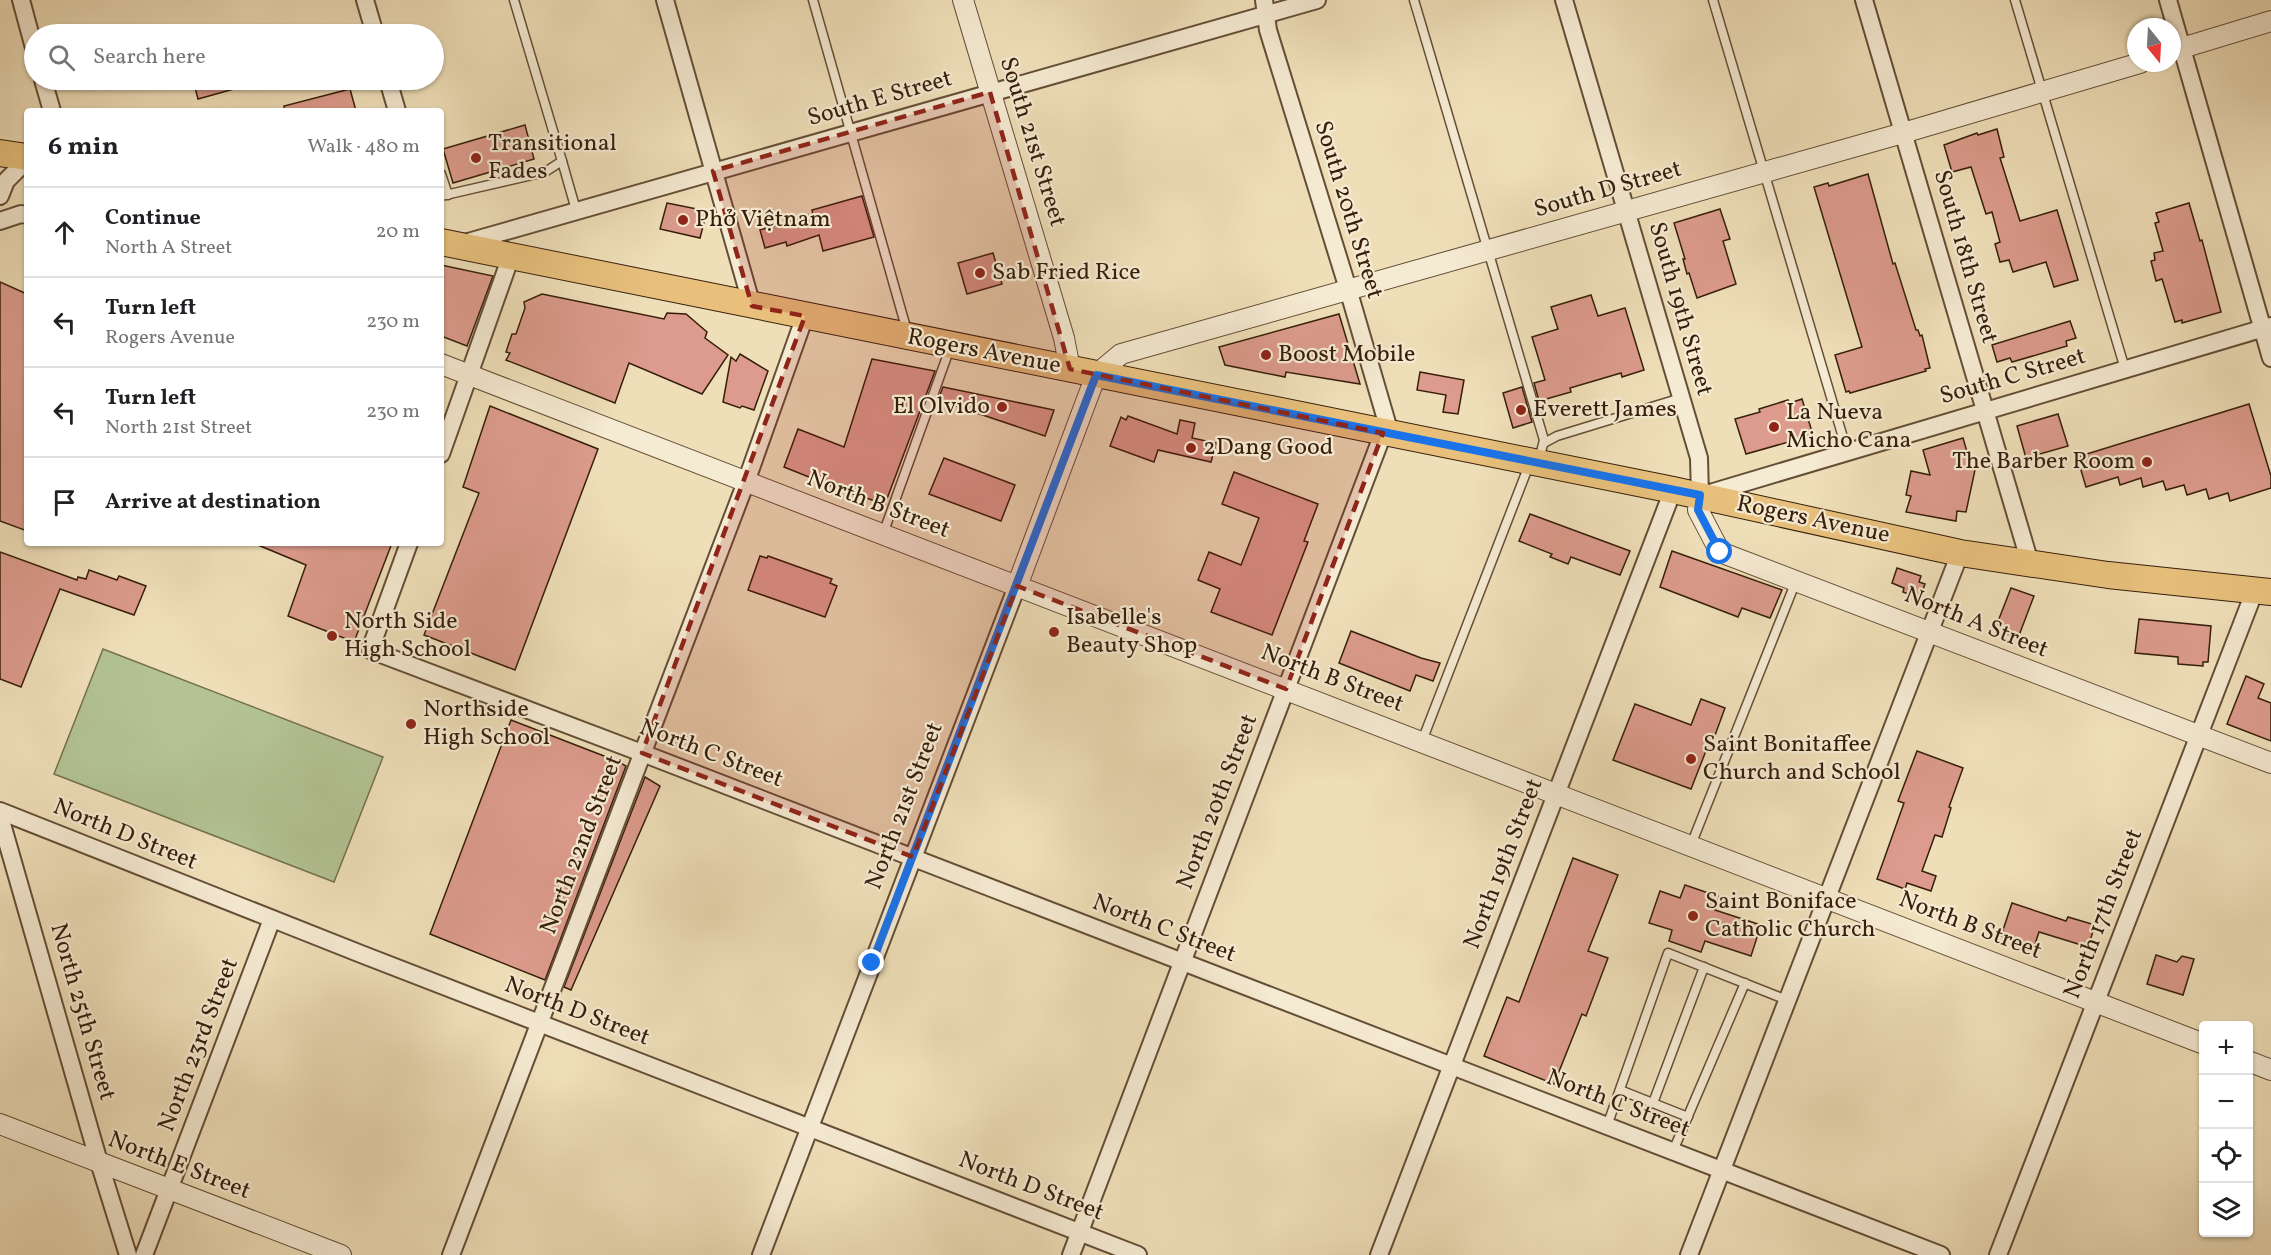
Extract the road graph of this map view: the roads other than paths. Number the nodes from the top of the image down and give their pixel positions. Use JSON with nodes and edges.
{"nodes":[{"id":1,"x":21,"y":0,"type":"edge"},
{"id":2,"x":365,"y":0,"type":"edge"},
{"id":3,"x":514,"y":0,"type":"edge"},
{"id":4,"x":665,"y":0,"type":"edge"},
{"id":5,"x":813,"y":0,"type":"edge"},
{"id":6,"x":963,"y":0,"type":"edge"},
{"id":7,"x":1317,"y":0,"type":"edge"},
{"id":8,"x":1414,"y":0,"type":"edge"},
{"id":9,"x":1564,"y":0,"type":"edge"},
{"id":10,"x":1713,"y":0,"type":"edge"},
{"id":11,"x":1864,"y":0,"type":"edge"},
{"id":12,"x":2015,"y":0,"type":"edge"},
{"id":13,"x":2168,"y":0,"type":"edge"},
{"id":14,"x":1265,"y":7,"type":"edge"},
{"id":15,"x":2171,"y":18,"type":"edge"},
{"id":16,"x":2271,"y":21,"type":"edge"},
{"id":17,"x":28,"y":24,"type":"edge"},
{"id":18,"x":372,"y":24,"type":"edge"},
{"id":19,"x":2181,"y":48,"type":"edge"},
{"id":20,"x":2181,"y":64,"type":"edge"},
{"id":21,"x":2127,"y":67,"type":"edge"},
{"id":22,"x":42,"y":90,"type":"edge"},
{"id":23,"x":46,"y":90,"type":"edge"},
{"id":24,"x":391,"y":90,"type":"edge"},
{"id":25,"x":990,"y":92,"type":"junction"},
{"id":26,"x":2042,"y":92,"type":"junction"},
{"id":27,"x":40,"y":108,"type":"edge"},
{"id":28,"x":51,"y":108,"type":"edge"},
{"id":29,"x":396,"y":108,"type":"edge"},
{"id":30,"x":850,"y":133,"type":"junction"},
{"id":31,"x":1904,"y":133,"type":"junction"},
{"id":32,"x":0,"y":153,"type":"edge"},
{"id":33,"x":24,"y":158,"type":"edge"},
{"id":34,"x":562,"y":161,"type":"junction"},
{"id":35,"x":24,"y":162,"type":"edge"},
{"id":36,"x":713,"y":171,"type":"junction"},
{"id":37,"x":1764,"y":172,"type":"junction"},
{"id":38,"x":445,"y":195,"type":"edge"},
{"id":39,"x":0,"y":196,"type":"edge"},
{"id":40,"x":576,"y":210,"type":"junction"},
{"id":41,"x":1626,"y":211,"type":"junction"},
{"id":42,"x":24,"y":214,"type":"edge"},
{"id":43,"x":0,"y":221,"type":"edge"},
{"id":44,"x":449,"y":243,"type":"edge"},
{"id":45,"x":1488,"y":250,"type":"junction"},
{"id":46,"x":511,"y":256,"type":"junction"},
{"id":47,"x":1348,"y":289,"type":"junction"},
{"id":48,"x":753,"y":306,"type":"junction"},
{"id":49,"x":806,"y":316,"type":"junction"},
{"id":50,"x":2267,"y":327,"type":"edge"},
{"id":51,"x":909,"y":338,"type":"junction"},
{"id":52,"x":951,"y":346,"type":"junction"},
{"id":53,"x":2271,"y":358,"type":"edge"},
{"id":54,"x":444,"y":365,"type":"edge"},
{"id":55,"x":1070,"y":369,"type":"junction"},
{"id":56,"x":2125,"y":369,"type":"junction"},
{"id":57,"x":469,"y":375,"type":"junction"},
{"id":58,"x":1096,"y":375,"type":"junction"},
{"id":59,"x":1681,"y":398,"type":"junction"},
{"id":60,"x":1986,"y":411,"type":"junction"},
{"id":61,"x":1383,"y":433,"type":"junction"},
{"id":62,"x":444,"y":446,"type":"edge"},
{"id":63,"x":1847,"y":451,"type":"junction"},
{"id":64,"x":1537,"y":456,"type":"junction"},
{"id":65,"x":746,"y":482,"type":"junction"},
{"id":66,"x":1673,"y":490,"type":"junction"},
{"id":67,"x":1700,"y":495,"type":"junction"},
{"id":68,"x":883,"y":534,"type":"junction"},
{"id":69,"x":408,"y":546,"type":"edge"},
{"id":70,"x":1960,"y":553,"type":"junction"},
{"id":71,"x":2030,"y":563,"type":"junction"},
{"id":72,"x":1796,"y":581,"type":"junction"},
{"id":73,"x":1017,"y":586,"type":"junction"},
{"id":74,"x":2263,"y":591,"type":"edge"},
{"id":75,"x":1930,"y":632,"type":"junction"},
{"id":76,"x":1286,"y":689,"type":"junction"},
{"id":77,"x":2199,"y":736,"type":"junction"},
{"id":78,"x":1422,"y":741,"type":"junction"},
{"id":79,"x":642,"y":753,"type":"junction"},
{"id":80,"x":2271,"y":764,"type":"edge"},
{"id":81,"x":1556,"y":793,"type":"junction"},
{"id":82,"x":0,"y":811,"type":"edge"},
{"id":83,"x":0,"y":817,"type":"edge"},
{"id":84,"x":1691,"y":845,"type":"junction"},
{"id":85,"x":913,"y":857,"type":"junction"},
{"id":86,"x":1827,"y":898,"type":"junction"},
{"id":87,"x":272,"y":919,"type":"junction"},
{"id":88,"x":1183,"y":962,"type":"junction"},
{"id":89,"x":1704,"y":967,"type":"junction"},
{"id":90,"x":1745,"y":983,"type":"junction"},
{"id":91,"x":1787,"y":1000,"type":"junction"},
{"id":92,"x":2096,"y":1002,"type":"junction"},
{"id":93,"x":540,"y":1023,"type":"junction"},
{"id":94,"x":2199,"y":1042,"type":"edge"},
{"id":95,"x":2253,"y":1063,"type":"edge"},
{"id":96,"x":1452,"y":1066,"type":"junction"},
{"id":97,"x":2271,"y":1070,"type":"edge"},
{"id":98,"x":1620,"y":1090,"type":"junction"},
{"id":99,"x":1653,"y":1103,"type":"junction"},
{"id":100,"x":1688,"y":1117,"type":"junction"},
{"id":101,"x":0,"y":1124,"type":"edge"},
{"id":102,"x":1607,"y":1126,"type":"junction"},
{"id":103,"x":809,"y":1127,"type":"junction"},
{"id":104,"x":1673,"y":1151,"type":"junction"},
{"id":105,"x":99,"y":1162,"type":"junction"},
{"id":106,"x":1721,"y":1170,"type":"junction"},
{"id":107,"x":170,"y":1189,"type":"junction"},
{"id":108,"x":1079,"y":1232,"type":"junction"},
{"id":109,"x":128,"y":1255,"type":"edge"},
{"id":110,"x":144,"y":1255,"type":"edge"},
{"id":111,"x":340,"y":1255,"type":"edge"},
{"id":112,"x":451,"y":1255,"type":"edge"},
{"id":113,"x":761,"y":1255,"type":"edge"},
{"id":114,"x":1071,"y":1255,"type":"edge"},
{"id":115,"x":1138,"y":1255,"type":"edge"},
{"id":116,"x":1379,"y":1255,"type":"edge"},
{"id":117,"x":1689,"y":1255,"type":"edge"},
{"id":118,"x":1941,"y":1255,"type":"edge"},
{"id":119,"x":1998,"y":1255,"type":"edge"}],
"edges":[{"from":1,"to":17,"type":"street"},
{"from":2,"to":18,"type":"street"},
{"from":3,"to":34,"type":"lane"},
{"from":4,"to":36,"type":"street"},
{"from":5,"to":30,"type":"lane"},
{"from":6,"to":25,"type":"street","name":"South 21st Street"},
{"from":7,"to":14,"type":"street","name":"South E Street"},
{"from":8,"to":45,"type":"lane"},
{"from":9,"to":41,"type":"street","name":"South 19th Street"},
{"from":10,"to":37,"type":"lane"},
{"from":11,"to":31,"type":"street","name":"South 18th Street"},
{"from":12,"to":26,"type":"lane"},
{"from":13,"to":15,"type":"street"},
{"from":14,"to":25,"type":"street","name":"South E Street"},
{"from":14,"to":47,"type":"street","name":"South 20th Street"},
{"from":16,"to":19,"type":"street"},
{"from":20,"to":50,"type":"street"},
{"from":21,"to":26,"type":"street","name":"South D Street"},
{"from":22,"to":27,"type":"street"},
{"from":23,"to":28,"type":"street"},
{"from":24,"to":29,"type":"street"},
{"from":25,"to":30,"type":"street","name":"South E Street"},
{"from":25,"to":55,"type":"street","name":"South 21st Street"},
{"from":26,"to":31,"type":"street","name":"South D Street"},
{"from":26,"to":56,"type":"lane"},
{"from":30,"to":36,"type":"street","name":"South E Street"},
{"from":30,"to":51,"type":"lane"},
{"from":31,"to":37,"type":"street","name":"South D Street"},
{"from":31,"to":60,"type":"street","name":"South 18th Street"},
{"from":32,"to":33,"type":"main road"},
{"from":34,"to":38,"type":"lane"},
{"from":34,"to":40,"type":"lane"},
{"from":35,"to":39,"type":"street"},
{"from":36,"to":40,"type":"street","name":"South E Street"},
{"from":36,"to":48,"type":"street"},
{"from":37,"to":41,"type":"street","name":"South D Street"},
{"from":37,"to":63,"type":"lane"},
{"from":40,"to":44,"type":"street","name":"South E Street"},
{"from":41,"to":45,"type":"street","name":"South D Street"},
{"from":41,"to":59,"type":"street","name":"South 19th Street"},
{"from":42,"to":43,"type":"street"},
{"from":44,"to":46,"type":"main road","name":"Rogers Avenue"},
{"from":45,"to":47,"type":"street","name":"South D Street"},
{"from":45,"to":64,"type":"lane"},
{"from":46,"to":48,"type":"main road","name":"Rogers Avenue"},
{"from":46,"to":57,"type":"street"},
{"from":47,"to":58,"type":"street","name":"South D Street"},
{"from":47,"to":61,"type":"street","name":"South 20th Street"},
{"from":48,"to":49,"type":"main road","name":"Rogers Avenue"},
{"from":49,"to":51,"type":"main road","name":"Rogers Avenue"},
{"from":49,"to":65,"type":"street","name":"North 22nd Street"},
{"from":50,"to":53,"type":"street"},
{"from":50,"to":56,"type":"street","name":"South C Street"},
{"from":51,"to":52,"type":"main road","name":"Rogers Avenue"},
{"from":52,"to":55,"type":"main road","name":"Rogers Avenue"},
{"from":52,"to":68,"type":"lane"},
{"from":54,"to":57,"type":"street","name":"North B Street"},
{"from":55,"to":58,"type":"main road","name":"Rogers Avenue"},
{"from":56,"to":60,"type":"street","name":"South C Street"},
{"from":57,"to":62,"type":"street"},
{"from":57,"to":65,"type":"street","name":"North B Street"},
{"from":58,"to":61,"type":"main road","name":"Rogers Avenue"},
{"from":58,"to":73,"type":"street","name":"North 21st Street"},
{"from":59,"to":64,"type":"lane"},
{"from":59,"to":67,"type":"street","name":"South 19th Street"},
{"from":60,"to":63,"type":"street","name":"South C Street"},
{"from":60,"to":71,"type":"street","name":"South 18th Street"},
{"from":61,"to":64,"type":"main road","name":"Rogers Avenue"},
{"from":61,"to":76,"type":"street","name":"North 20th Street"},
{"from":63,"to":67,"type":"street","name":"South C Street"},
{"from":64,"to":66,"type":"main road","name":"Rogers Avenue"},
{"from":64,"to":78,"type":"lane"},
{"from":65,"to":68,"type":"street","name":"North B Street"},
{"from":65,"to":79,"type":"street","name":"North 22nd Street"},
{"from":66,"to":67,"type":"main road","name":"Rogers Avenue"},
{"from":66,"to":81,"type":"street","name":"North 19th Street"},
{"from":67,"to":70,"type":"main road","name":"Rogers Avenue"},
{"from":67,"to":72,"type":"street","name":"North A Street"},
{"from":68,"to":73,"type":"street","name":"North B Street"},
{"from":69,"to":79,"type":"street","name":"North C Street"},
{"from":70,"to":71,"type":"main road","name":"Rogers Avenue"},
{"from":70,"to":75,"type":"street"},
{"from":71,"to":74,"type":"main road","name":"Rogers Avenue"},
{"from":72,"to":75,"type":"street","name":"North A Street"},
{"from":72,"to":84,"type":"lane"},
{"from":73,"to":76,"type":"street","name":"North B Street"},
{"from":73,"to":85,"type":"street","name":"North 21st Street"},
{"from":74,"to":77,"type":"street","name":"North 17th Street"},
{"from":75,"to":77,"type":"street","name":"North A Street"},
{"from":75,"to":86,"type":"street"},
{"from":76,"to":78,"type":"street","name":"North B Street"},
{"from":76,"to":88,"type":"street","name":"North 20th Street"},
{"from":77,"to":80,"type":"street","name":"North A Street"},
{"from":77,"to":92,"type":"street","name":"North 17th Street"},
{"from":78,"to":81,"type":"street","name":"North B Street"},
{"from":79,"to":85,"type":"street","name":"North C Street"},
{"from":79,"to":93,"type":"street","name":"North 22nd Street"},
{"from":81,"to":84,"type":"street","name":"North B Street"},
{"from":81,"to":96,"type":"street","name":"North 19th Street"},
{"from":82,"to":87,"type":"street","name":"North D Street"},
{"from":83,"to":105,"type":"street","name":"North 25th Street"},
{"from":84,"to":86,"type":"street","name":"North B Street"},
{"from":85,"to":88,"type":"street","name":"North C Street"},
{"from":85,"to":103,"type":"street","name":"North 21st Street"},
{"from":86,"to":91,"type":"street"},
{"from":86,"to":92,"type":"street","name":"North B Street"},
{"from":87,"to":93,"type":"street","name":"North D Street"},
{"from":87,"to":107,"type":"street","name":"North 23rd Street"},
{"from":88,"to":96,"type":"street","name":"North C Street"},
{"from":88,"to":108,"type":"street","name":"North 20th Street"},
{"from":89,"to":90,"type":"lane"},
{"from":89,"to":98,"type":"lane"},
{"from":89,"to":99,"type":"lane"},
{"from":90,"to":91,"type":"lane"},
{"from":90,"to":100,"type":"lane"},
{"from":91,"to":106,"type":"street"},
{"from":92,"to":94,"type":"street","name":"North B Street"},
{"from":92,"to":119,"type":"street","name":"North 17th Street"},
{"from":93,"to":103,"type":"street","name":"North D Street"},
{"from":93,"to":112,"type":"street","name":"North 22nd Street"},
{"from":95,"to":97,"type":"street"},
{"from":96,"to":102,"type":"street","name":"North C Street"},
{"from":96,"to":116,"type":"street","name":"North 19th Street"},
{"from":98,"to":99,"type":"lane"},
{"from":98,"to":102,"type":"lane"},
{"from":99,"to":100,"type":"lane"},
{"from":100,"to":104,"type":"lane"},
{"from":101,"to":105,"type":"street","name":"North E Street"},
{"from":102,"to":104,"type":"street","name":"North C Street"},
{"from":103,"to":108,"type":"street","name":"North D Street"},
{"from":103,"to":113,"type":"street","name":"North 21st Street"},
{"from":104,"to":106,"type":"street","name":"North C Street"},
{"from":105,"to":107,"type":"street","name":"North E Street"},
{"from":105,"to":109,"type":"street","name":"North 25th Street"},
{"from":106,"to":117,"type":"street"},
{"from":106,"to":118,"type":"street","name":"North C Street"},
{"from":107,"to":110,"type":"street","name":"North 23rd Street"},
{"from":107,"to":111,"type":"street","name":"North E Street"},
{"from":108,"to":114,"type":"street","name":"North 20th Street"},
{"from":108,"to":115,"type":"street","name":"North D Street"}]}
